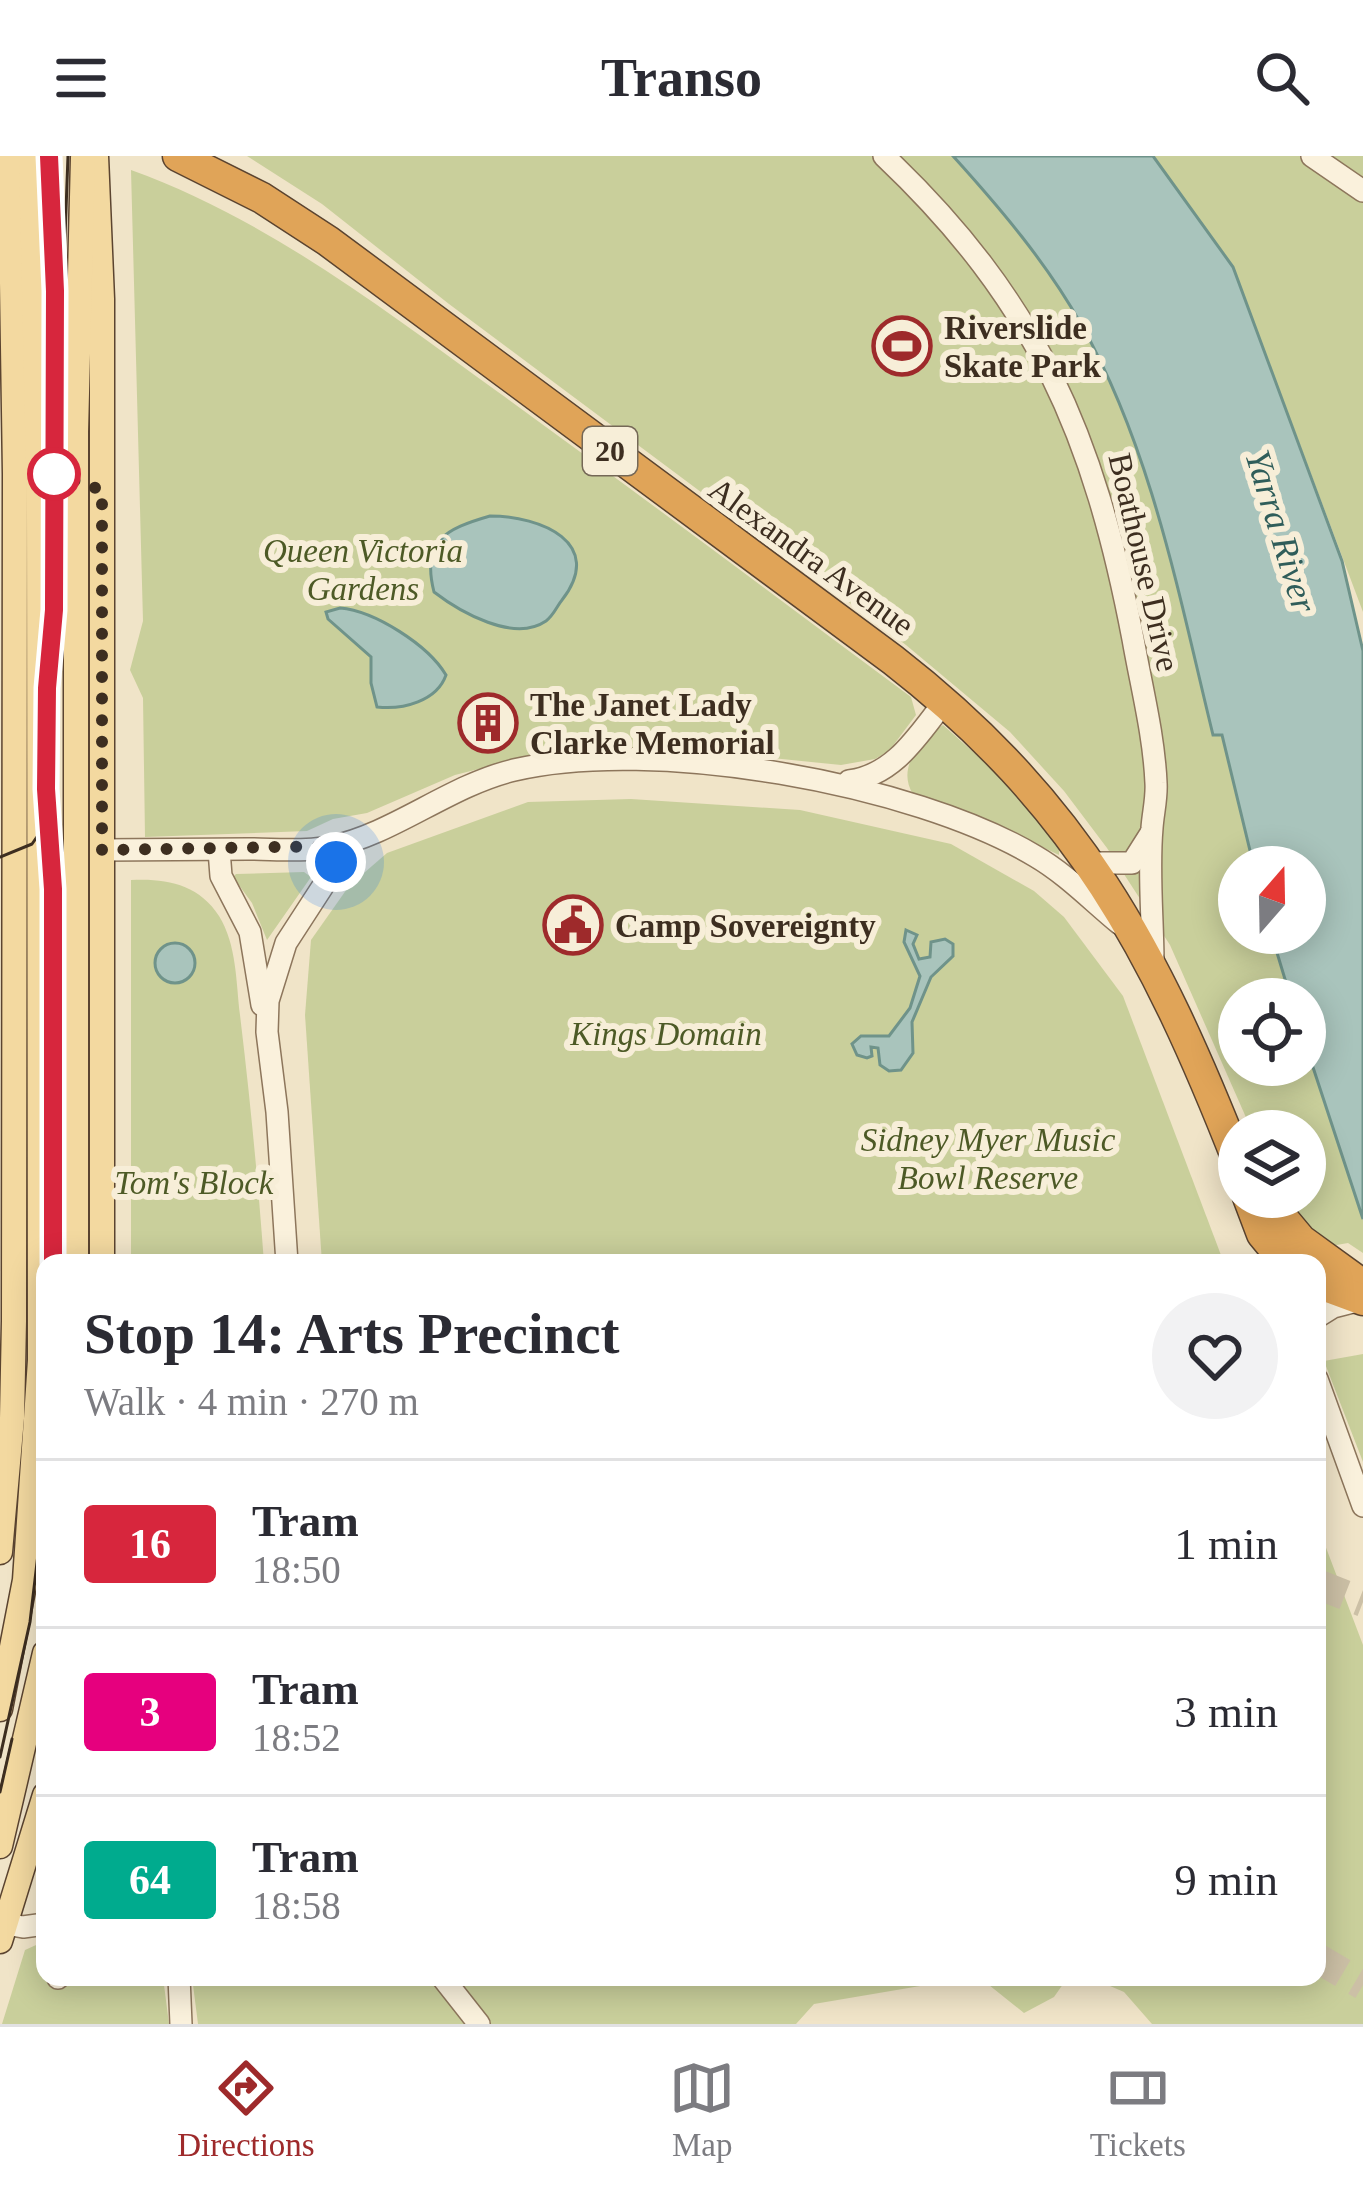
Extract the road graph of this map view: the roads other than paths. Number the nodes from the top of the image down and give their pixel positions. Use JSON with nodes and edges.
{"nodes":[{"id":1,"x":10,"y":156,"type":"edge"},
{"id":2,"x":83,"y":156,"type":"edge"},
{"id":3,"x":96,"y":156,"type":"edge"},
{"id":4,"x":178,"y":156,"type":"edge"},
{"id":5,"x":884,"y":156,"type":"edge"},
{"id":6,"x":1312,"y":156,"type":"edge"},
{"id":7,"x":31,"y":168,"type":"edge"},
{"id":8,"x":1363,"y":191,"type":"edge"},
{"id":9,"x":9,"y":243,"type":"junction"},
{"id":10,"x":945,"y":701,"type":"junction"},
{"id":11,"x":900,"y":756,"type":"junction"},
{"id":12,"x":837,"y":783,"type":"junction"},
{"id":13,"x":917,"y":807,"type":"junction"},
{"id":14,"x":1151,"y":831,"type":"junction"},
{"id":15,"x":6,"y":832,"type":"edge"},
{"id":16,"x":334,"y":846,"type":"junction"},
{"id":17,"x":39,"y":850,"type":"junction"},
{"id":18,"x":102,"y":850,"type":"junction"},
{"id":19,"x":218,"y":850,"type":"junction"},
{"id":20,"x":75,"y":852,"type":"junction"},
{"id":21,"x":1091,"y":863,"type":"junction"},
{"id":22,"x":6,"y":867,"type":"edge"},
{"id":23,"x":1145,"y":952,"type":"junction"},
{"id":24,"x":268,"y":1041,"type":"junction"},
{"id":25,"x":1218,"y":1111,"type":"edge"},
{"id":26,"x":38,"y":1218,"type":"junction"},
{"id":27,"x":1261,"y":1218,"type":"edge"},
{"id":28,"x":1263,"y":1218,"type":"edge"},
{"id":29,"x":1273,"y":1218,"type":"edge"},
{"id":30,"x":13,"y":1227,"type":"junction"},
{"id":31,"x":38,"y":1254,"type":"edge"},
{"id":32,"x":76,"y":1254,"type":"edge"},
{"id":33,"x":102,"y":1254,"type":"edge"},
{"id":34,"x":286,"y":1254,"type":"edge"},
{"id":35,"x":1271,"y":1254,"type":"edge"},
{"id":36,"x":1281,"y":1254,"type":"edge"},
{"id":37,"x":1317,"y":1254,"type":"edge"},
{"id":38,"x":1326,"y":1263,"type":"edge"},
{"id":39,"x":1326,"y":1285,"type":"edge"},
{"id":40,"x":1362,"y":1295,"type":"edge"},
{"id":41,"x":1326,"y":1311,"type":"edge"},
{"id":42,"x":7,"y":1321,"type":"edge"},
{"id":43,"x":1326,"y":1404,"type":"edge"},
{"id":44,"x":36,"y":1450,"type":"edge"},
{"id":45,"x":1363,"y":1506,"type":"edge"},
{"id":46,"x":0,"y":1552,"type":"edge"},
{"id":47,"x":8,"y":1635,"type":"edge"},
{"id":48,"x":36,"y":1692,"type":"edge"},
{"id":49,"x":0,"y":1709,"type":"edge"},
{"id":50,"x":36,"y":1823,"type":"edge"},
{"id":51,"x":0,"y":1846,"type":"edge"},
{"id":52,"x":36,"y":1926,"type":"edge"},
{"id":53,"x":2,"y":1929,"type":"edge"},
{"id":54,"x":180,"y":1986,"type":"edge"},
{"id":55,"x":449,"y":1986,"type":"edge"},
{"id":56,"x":182,"y":2024,"type":"edge"},
{"id":57,"x":479,"y":2024,"type":"edge"}],
"edges":[{"from":1,"to":9,"type":"main road"},
{"from":2,"to":20,"type":"main road"},
{"from":3,"to":18,"type":"main road"},
{"from":4,"to":10,"type":"highway","name":"Alexandra Avenue","number":"20"},
{"from":5,"to":14,"type":"street","name":"Boathouse Drive"},
{"from":6,"to":8,"type":"street"},
{"from":7,"to":9,"type":"main road"},
{"from":7,"to":17,"type":"main road"},
{"from":9,"to":15,"type":"main road"},
{"from":10,"to":11,"type":"street"},
{"from":10,"to":21,"type":"highway","name":"Alexandra Avenue","number":"20"},
{"from":11,"to":12,"type":"street"},
{"from":11,"to":13,"type":"street"},
{"from":12,"to":13,"type":"street"},
{"from":12,"to":16,"type":"street"},
{"from":13,"to":23,"type":"street"},
{"from":14,"to":21,"type":"street"},
{"from":14,"to":23,"type":"street","name":"Boathouse Drive"},
{"from":15,"to":17,"type":"main road"},
{"from":15,"to":22,"type":"main road"},
{"from":16,"to":19,"type":"street"},
{"from":16,"to":24,"type":"street"},
{"from":17,"to":20,"type":"main road"},
{"from":17,"to":22,"type":"main road"},
{"from":17,"to":26,"type":"main road"},
{"from":18,"to":19,"type":"street"},
{"from":18,"to":20,"type":"main road"},
{"from":18,"to":33,"type":"main road"},
{"from":19,"to":24,"type":"street"},
{"from":20,"to":32,"type":"main road"},
{"from":21,"to":23,"type":"highway","name":"Alexandra Avenue","number":"20"},
{"from":22,"to":30,"type":"main road"},
{"from":23,"to":25,"type":"highway","name":"Alexandra Avenue","number":"20"},
{"from":24,"to":34,"type":"street"},
{"from":26,"to":30,"type":"main road"},
{"from":26,"to":31,"type":"main road"},
{"from":27,"to":35,"type":"street"},
{"from":28,"to":36,"type":"highway"},
{"from":29,"to":37,"type":"highway"},
{"from":30,"to":42,"type":"main road"},
{"from":38,"to":40,"type":"highway"},
{"from":39,"to":40,"type":"highway"},
{"from":40,"to":41,"type":"street"},
{"from":42,"to":46,"type":"main road"},
{"from":43,"to":45,"type":"street"},
{"from":44,"to":47,"type":"main road"},
{"from":47,"to":49,"type":"main road"},
{"from":48,"to":51,"type":"main road"},
{"from":50,"to":53,"type":"main road"},
{"from":52,"to":53,"type":"street"},
{"from":54,"to":56,"type":"street"},
{"from":55,"to":57,"type":"street"}]}
